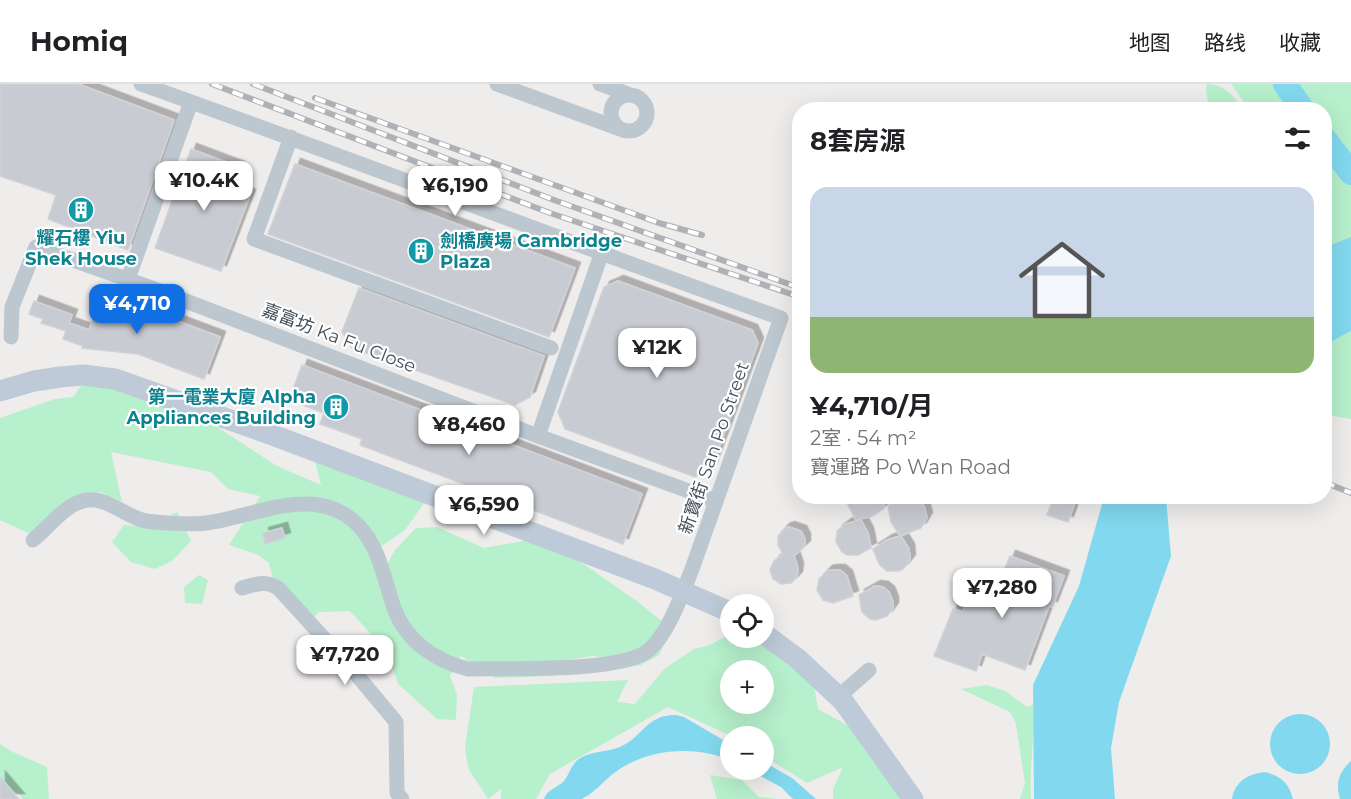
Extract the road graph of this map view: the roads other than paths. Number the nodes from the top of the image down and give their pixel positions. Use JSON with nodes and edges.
{"nodes":[{"id":1,"x":141,"y":84,"type":"edge"},
{"id":2,"x":496,"y":84,"type":"edge"},
{"id":3,"x":600,"y":84,"type":"edge"},
{"id":4,"x":628,"y":94,"type":"junction"},
{"id":5,"x":191,"y":102,"type":"junction"},
{"id":6,"x":621,"y":129,"type":"junction"},
{"id":7,"x":291,"y":137,"type":"junction"},
{"id":8,"x":601,"y":255,"type":"junction"},
{"id":9,"x":128,"y":279,"type":"junction"},
{"id":10,"x":10,"y":337,"type":"dead end"},
{"id":11,"x":551,"y":348,"type":"dead end"},
{"id":12,"x":0,"y":391,"type":"edge"},
{"id":13,"x":538,"y":436,"type":"junction"},
{"id":14,"x":716,"y":501,"type":"junction"},
{"id":15,"x":33,"y":540,"type":"dead end"},
{"id":16,"x":242,"y":588,"type":"dead end"},
{"id":17,"x":683,"y":591,"type":"junction"},
{"id":18,"x":720,"y":608,"type":"edge"},
{"id":19,"x":774,"y":641,"type":"edge"},
{"id":20,"x":869,"y":670,"type":"dead end"},
{"id":21,"x":838,"y":697,"type":"junction"},
{"id":22,"x":912,"y":798,"type":"edge"},
{"id":23,"x":402,"y":799,"type":"edge"}],
"edges":[{"from":1,"to":5,"type":"street"},
{"from":2,"to":6,"type":"street"},
{"from":3,"to":4,"type":"street"},
{"from":4,"to":6,"type":"street"},
{"from":4,"to":6,"type":"street"},
{"from":5,"to":7,"type":"street"},
{"from":5,"to":9,"type":"street"},
{"from":7,"to":8,"type":"street"},
{"from":7,"to":11,"type":"street"},
{"from":8,"to":13,"type":"street"},
{"from":8,"to":14,"type":"street","name":"新寶街 San Po Street"},
{"from":9,"to":10,"type":"street","name":"嘉富坊 Ka Fu Close"},
{"from":9,"to":13,"type":"street","name":"嘉富坊 Ka Fu Close"},
{"from":12,"to":17,"type":"street"},
{"from":13,"to":14,"type":"street","name":"嘉富坊 Ka Fu Close"},
{"from":14,"to":17,"type":"street","name":"新寶街 San Po Street"},
{"from":15,"to":17,"type":"street","name":"新寶街 San Po Street"},
{"from":16,"to":23,"type":"street"},
{"from":17,"to":18,"type":"street"},
{"from":19,"to":21,"type":"street"},
{"from":20,"to":21,"type":"street"},
{"from":21,"to":22,"type":"street"}]}
